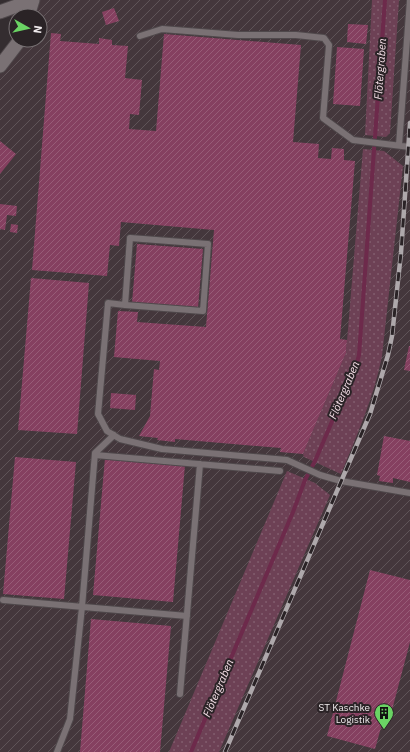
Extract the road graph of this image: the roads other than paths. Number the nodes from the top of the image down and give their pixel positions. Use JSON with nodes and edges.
{"nodes":[{"id":1,"x":33,"y":0,"type":"edge"},
{"id":2,"x":410,"y":0,"type":"edge"},
{"id":3,"x":0,"y":12,"type":"edge"},
{"id":4,"x":140,"y":36,"type":"dead end"},
{"id":5,"x":14,"y":48,"type":"edge"},
{"id":6,"x":0,"y":66,"type":"edge"},
{"id":7,"x":399,"y":145,"type":"junction"},
{"id":8,"x":410,"y":147,"type":"edge"},
{"id":9,"x":125,"y":305,"type":"junction"},
{"id":10,"x":114,"y":436,"type":"junction"},
{"id":11,"x":95,"y":455,"type":"junction"},
{"id":12,"x":200,"y":464,"type":"junction"},
{"id":13,"x":280,"y":471,"type":"dead end"},
{"id":14,"x":410,"y":493,"type":"edge"},
{"id":15,"x":3,"y":600,"type":"dead end"},
{"id":16,"x":82,"y":607,"type":"junction"},
{"id":17,"x":187,"y":616,"type":"junction"},
{"id":18,"x":180,"y":694,"type":"dead end"},
{"id":19,"x":57,"y":752,"type":"edge"}],
"edges":[{"from":1,"to":3,"type":"street"},
{"from":2,"to":7,"type":"lane"},
{"from":4,"to":7,"type":"lane"},
{"from":5,"to":6,"type":"street"},
{"from":7,"to":8,"type":"lane"},
{"from":9,"to":9,"type":"lane"},
{"from":9,"to":10,"type":"lane"},
{"from":10,"to":11,"type":"lane"},
{"from":10,"to":14,"type":"lane"},
{"from":11,"to":12,"type":"lane"},
{"from":11,"to":16,"type":"lane"},
{"from":12,"to":13,"type":"lane"},
{"from":12,"to":17,"type":"lane"},
{"from":15,"to":16,"type":"lane"},
{"from":16,"to":17,"type":"lane"},
{"from":16,"to":19,"type":"lane"},
{"from":17,"to":18,"type":"lane"}]}
